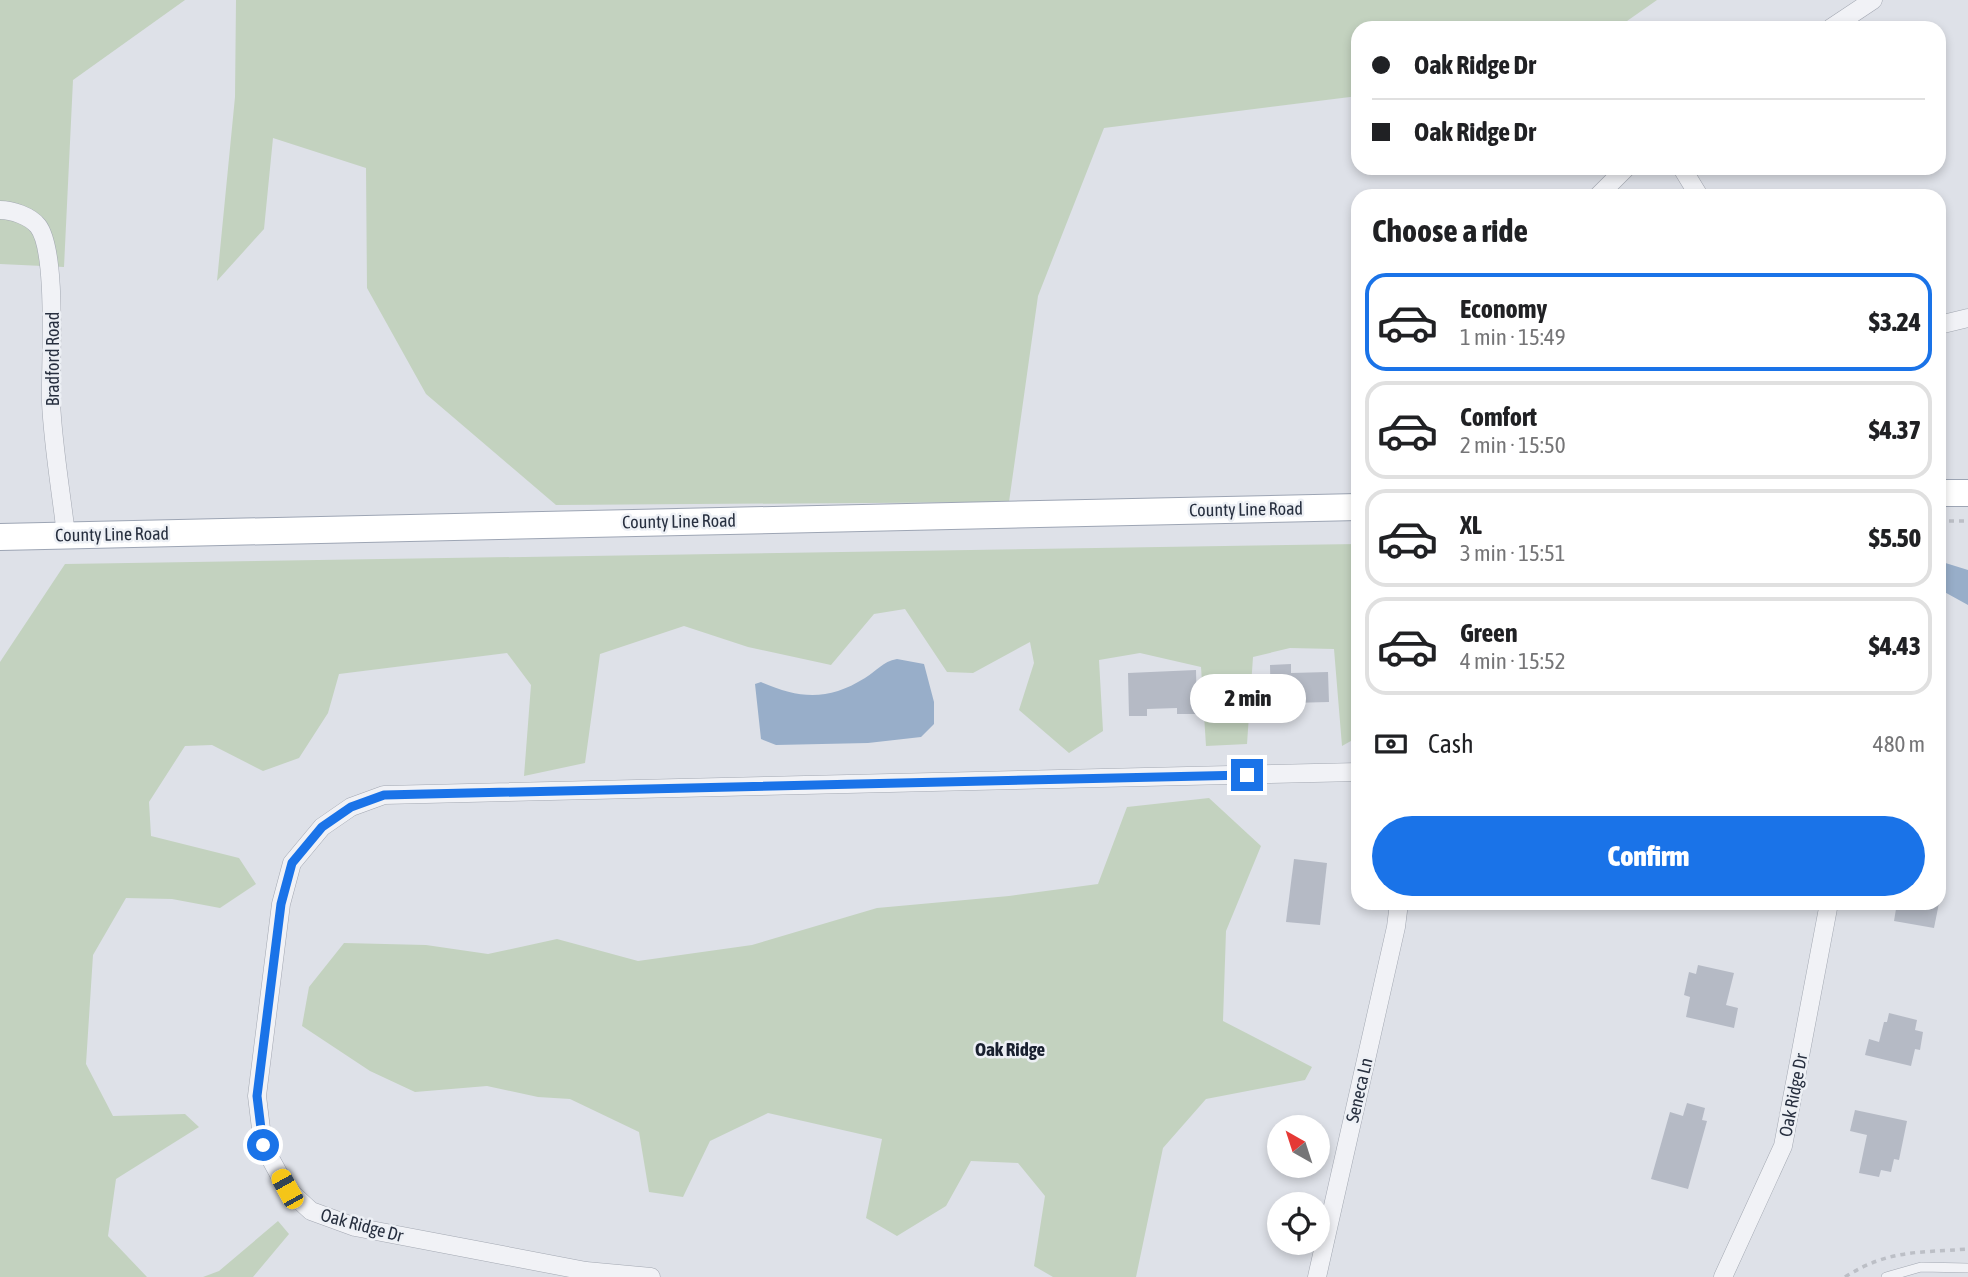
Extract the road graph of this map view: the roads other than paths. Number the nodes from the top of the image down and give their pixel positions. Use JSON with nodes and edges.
{"nodes":[{"id":1,"x":1873,"y":0,"type":"edge"},
{"id":2,"x":1842,"y":21,"type":"edge"},
{"id":3,"x":1619,"y":175,"type":"edge"},
{"id":4,"x":1605,"y":189,"type":"edge"},
{"id":5,"x":0,"y":210,"type":"edge"},
{"id":6,"x":1968,"y":318,"type":"edge"},
{"id":7,"x":1946,"y":324,"type":"edge"},
{"id":8,"x":1946,"y":493,"type":"edge"},
{"id":9,"x":1968,"y":493,"type":"edge"},
{"id":10,"x":1351,"y":507,"type":"edge"},
{"id":11,"x":66,"y":535,"type":"junction"},
{"id":12,"x":0,"y":537,"type":"edge"},
{"id":13,"x":1351,"y":772,"type":"edge"},
{"id":14,"x":1398,"y":910,"type":"edge"},
{"id":15,"x":1828,"y":910,"type":"edge"},
{"id":16,"x":1968,"y":1268,"type":"edge"},
{"id":17,"x":651,"y":1277,"type":"edge"},
{"id":18,"x":1317,"y":1277,"type":"edge"},
{"id":19,"x":1723,"y":1277,"type":"edge"},
{"id":20,"x":1886,"y":1277,"type":"edge"}],
"edges":[{"from":1,"to":2,"type":"street"},
{"from":3,"to":4,"type":"street"},
{"from":5,"to":11,"type":"street","name":"Bradford Road"},
{"from":6,"to":7,"type":"street"},
{"from":8,"to":9,"type":"main road"},
{"from":10,"to":11,"type":"main road","name":"County Line Road"},
{"from":11,"to":12,"type":"main road","name":"County Line Road"},
{"from":13,"to":17,"type":"street","name":"Oak Ridge Dr"},
{"from":14,"to":18,"type":"street","name":"Seneca Ln"},
{"from":15,"to":19,"type":"street","name":"Oak Ridge Dr"},
{"from":16,"to":20,"type":"lane"}]}
